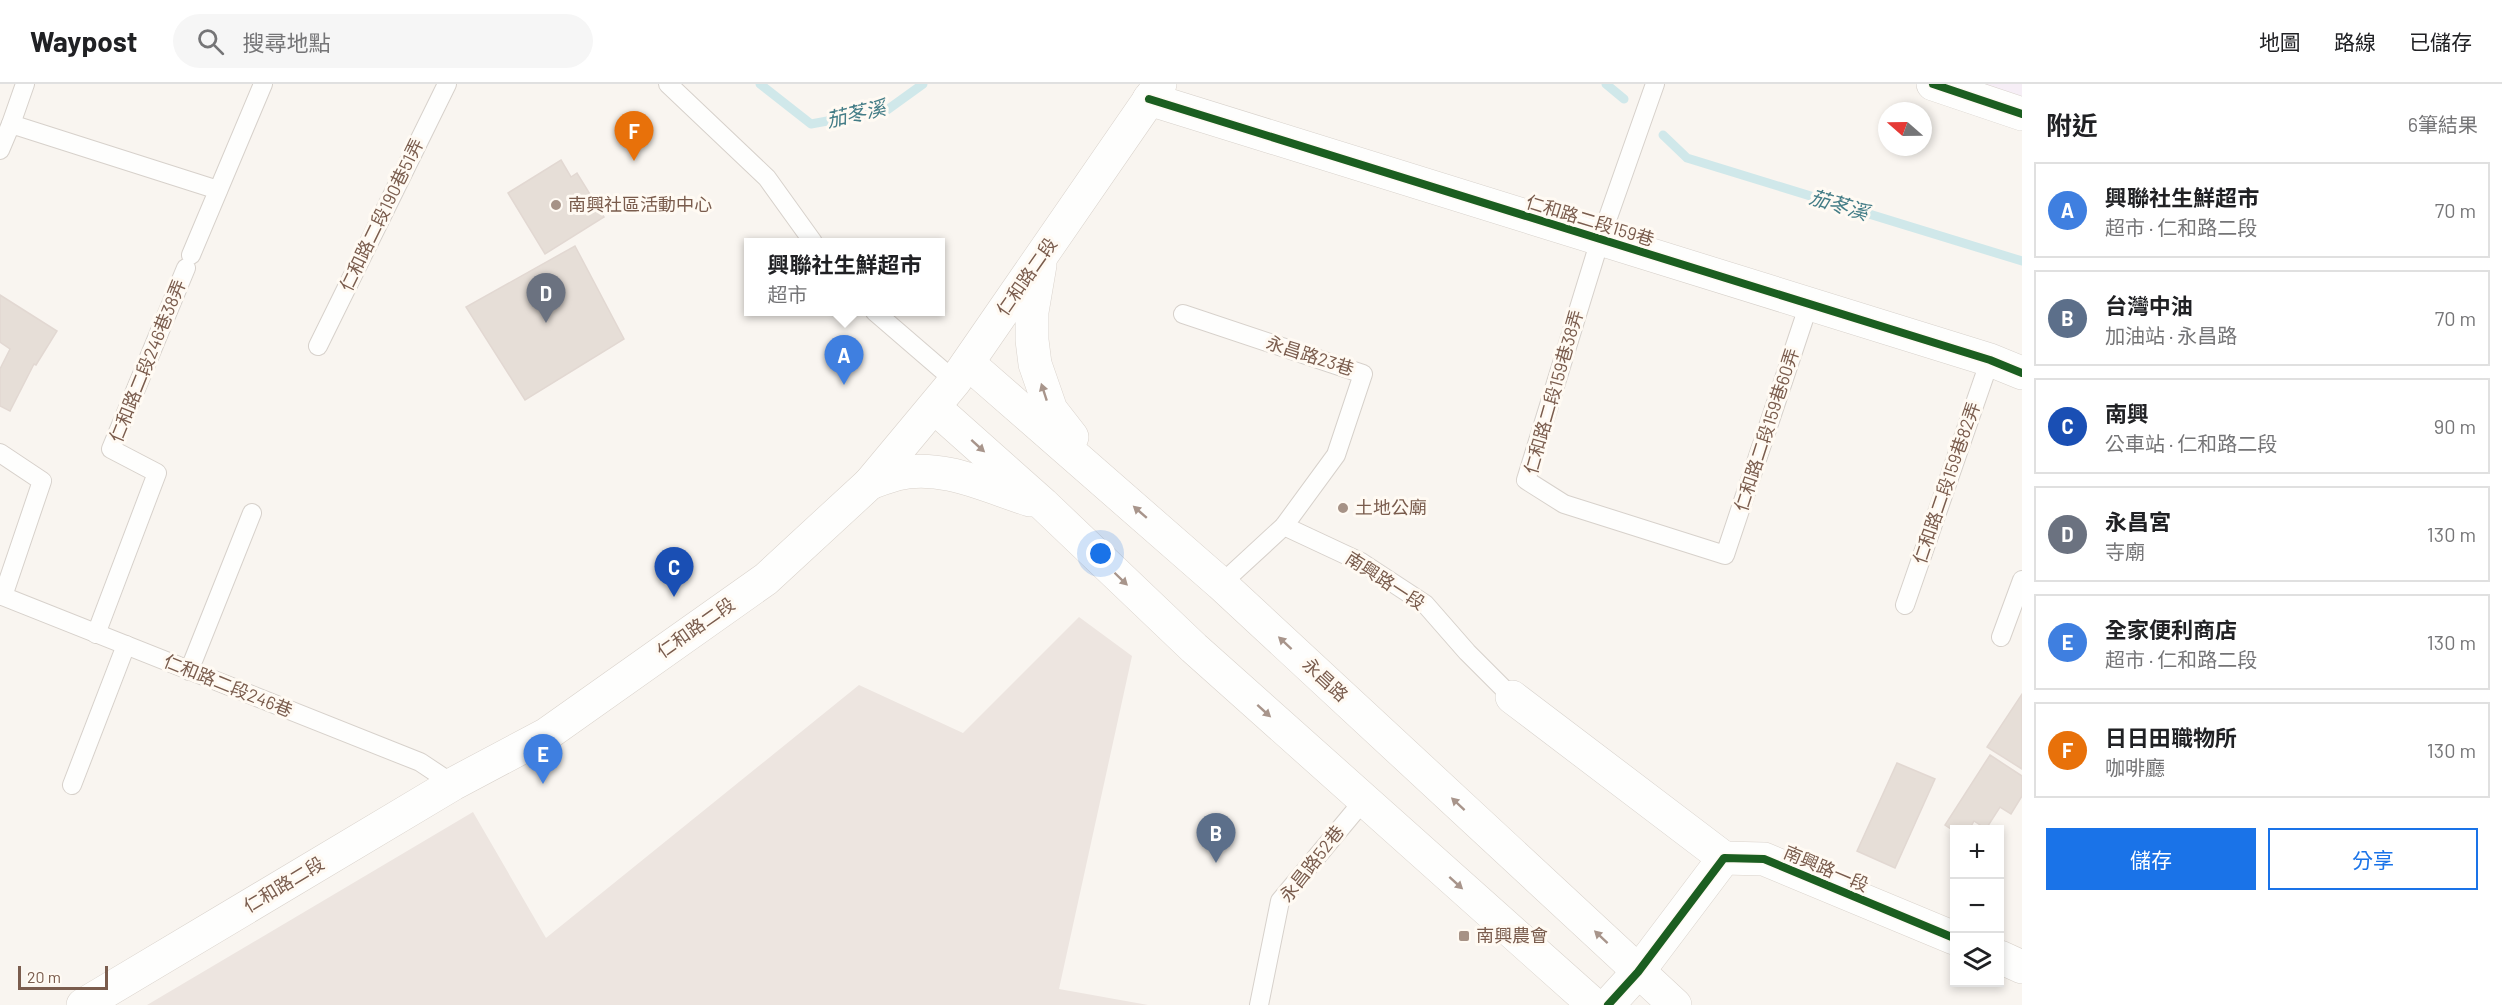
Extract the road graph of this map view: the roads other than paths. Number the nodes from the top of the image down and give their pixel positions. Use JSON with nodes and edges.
{"nodes":[{"id":1,"x":25,"y":84,"type":"edge"},
{"id":2,"x":263,"y":84,"type":"edge"},
{"id":3,"x":447,"y":84,"type":"edge"},
{"id":4,"x":668,"y":84,"type":"edge"},
{"id":5,"x":1655,"y":84,"type":"edge"},
{"id":6,"x":1933,"y":84,"type":"edge"},
{"id":7,"x":1154,"y":92,"type":"edge"},
{"id":8,"x":2022,"y":114,"type":"edge"},
{"id":9,"x":11,"y":124,"type":"junction"},
{"id":10,"x":0,"y":150,"type":"edge"},
{"id":11,"x":218,"y":190,"type":"junction"},
{"id":12,"x":809,"y":238,"type":"edge"},
{"id":13,"x":1600,"y":240,"type":"junction"},
{"id":14,"x":1043,"y":254,"type":"junction"},
{"id":15,"x":1809,"y":304,"type":"junction"},
{"id":16,"x":1183,"y":314,"type":"dead end"},
{"id":17,"x":881,"y":316,"type":"edge"},
{"id":18,"x":318,"y":346,"type":"dead end"},
{"id":19,"x":1990,"y":360,"type":"junction"},
{"id":20,"x":962,"y":372,"type":"junction"},
{"id":21,"x":2022,"y":373,"type":"edge"},
{"id":22,"x":934,"y":407,"type":"junction"},
{"id":23,"x":0,"y":453,"type":"edge"},
{"id":24,"x":870,"y":483,"type":"junction"},
{"id":25,"x":1114,"y":490,"type":"junction"},
{"id":26,"x":1043,"y":504,"type":"junction"},
{"id":27,"x":252,"y":513,"type":"dead end"},
{"id":28,"x":1284,"y":525,"type":"junction"},
{"id":29,"x":1725,"y":555,"type":"joint"},
{"id":30,"x":2022,"y":580,"type":"edge"},
{"id":31,"x":1221,"y":584,"type":"junction"},
{"id":32,"x":1,"y":596,"type":"edge"},
{"id":33,"x":1905,"y":605,"type":"dead end"},
{"id":34,"x":96,"y":634,"type":"junction"},
{"id":35,"x":2001,"y":637,"type":"dead end"},
{"id":36,"x":126,"y":645,"type":"junction"},
{"id":37,"x":189,"y":670,"type":"junction"},
{"id":38,"x":1512,"y":697,"type":"joint"},
{"id":39,"x":453,"y":784,"type":"junction"},
{"id":40,"x":72,"y":785,"type":"dead end"},
{"id":41,"x":1364,"y":800,"type":"junction"},
{"id":42,"x":1724,"y":858,"type":"junction"},
{"id":43,"x":1950,"y":936,"type":"edge"},
{"id":44,"x":2004,"y":959,"type":"edge"},
{"id":45,"x":2022,"y":967,"type":"edge"},
{"id":46,"x":1638,"y":972,"type":"junction"},
{"id":47,"x":83,"y":1005,"type":"edge"},
{"id":48,"x":1259,"y":1005,"type":"edge"},
{"id":49,"x":1594,"y":1005,"type":"edge"},
{"id":50,"x":1608,"y":1005,"type":"edge"},
{"id":51,"x":1675,"y":1005,"type":"edge"}],
"edges":[{"from":1,"to":9,"type":"lane"},
{"from":2,"to":11,"type":"lane"},
{"from":3,"to":18,"type":"lane","name":"仁和路二段190巷51弄"},
{"from":4,"to":12,"type":"lane"},
{"from":5,"to":13,"type":"lane"},
{"from":6,"to":8,"type":"main road"},
{"from":7,"to":13,"type":"main road","name":"仁和路二段159巷"},
{"from":7,"to":14,"type":"main road","name":"仁和路二段"},
{"from":9,"to":10,"type":"lane"},
{"from":9,"to":11,"type":"lane"},
{"from":11,"to":34,"type":"lane","name":"仁和路二段246巷38弄"},
{"from":13,"to":15,"type":"main road","name":"仁和路二段159巷"},
{"from":13,"to":29,"type":"lane","name":"仁和路二段159巷38弄"},
{"from":14,"to":20,"type":"main road","name":"仁和路二段"},
{"from":25,"to":14,"type":"main road","one_way":true},
{"from":15,"to":19,"type":"main road","name":"仁和路二段159巷"},
{"from":15,"to":29,"type":"lane","name":"仁和路二段159巷60弄"},
{"from":16,"to":28,"type":"lane","name":"永昌路23巷"},
{"from":17,"to":20,"type":"lane"},
{"from":19,"to":21,"type":"main road","name":"仁和路二段159巷"},
{"from":19,"to":33,"type":"lane","name":"仁和路二段159巷82弄"},
{"from":20,"to":22,"type":"main road","name":"仁和路二段"},
{"from":20,"to":25,"type":"main road","name":"永昌路"},
{"from":22,"to":24,"type":"main road","name":"仁和路二段"},
{"from":22,"to":26,"type":"main road","one_way":true},
{"from":23,"to":32,"type":"lane"},
{"from":24,"to":26,"type":"main road"},
{"from":24,"to":39,"type":"main road","name":"仁和路二段"},
{"from":31,"to":25,"type":"main road","name":"永昌路","one_way":true},
{"from":26,"to":41,"type":"main road","one_way":true},
{"from":27,"to":37,"type":"lane"},
{"from":28,"to":31,"type":"lane","name":"永昌路23巷"},
{"from":28,"to":38,"type":"lane","name":"南興路一段"},
{"from":30,"to":35,"type":"lane"},
{"from":46,"to":31,"type":"main road","name":"永昌路","one_way":true},
{"from":32,"to":34,"type":"lane","name":"仁和路二段246巷"},
{"from":34,"to":36,"type":"lane","name":"仁和路二段246巷"},
{"from":36,"to":37,"type":"lane","name":"仁和路二段246巷"},
{"from":36,"to":40,"type":"lane"},
{"from":37,"to":39,"type":"lane","name":"仁和路二段246巷"},
{"from":38,"to":42,"type":"main road","name":"南興路一段"},
{"from":39,"to":47,"type":"main road","name":"仁和路二段"},
{"from":41,"to":48,"type":"lane","name":"永昌路52巷"},
{"from":41,"to":49,"type":"main road","one_way":true},
{"from":42,"to":43,"type":"main road","name":"南興路一段"},
{"from":42,"to":46,"type":"main road"},
{"from":44,"to":45,"type":"main road"},
{"from":46,"to":50,"type":"main road"},
{"from":46,"to":51,"type":"main road","name":"永昌路"}]}
